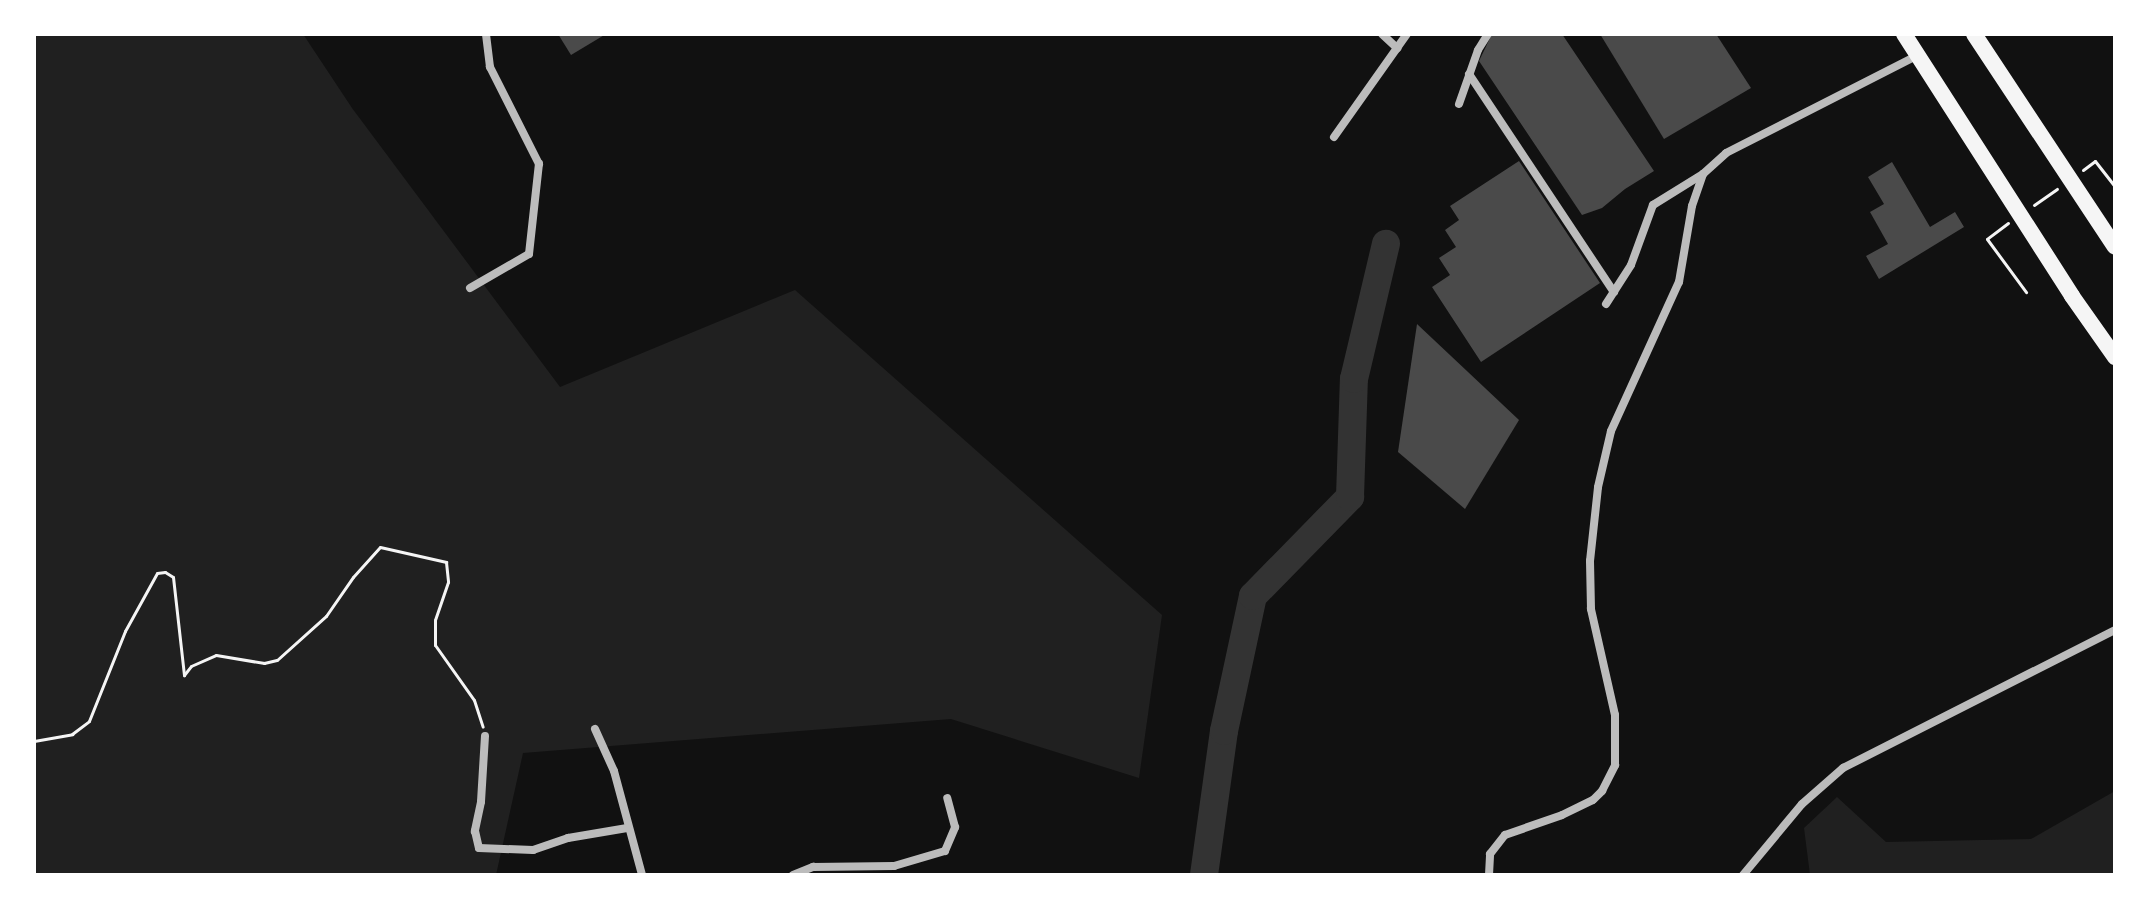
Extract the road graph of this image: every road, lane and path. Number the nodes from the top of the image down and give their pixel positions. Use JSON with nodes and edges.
{"nodes":[{"id":1,"x":486,"y":34,"type":"edge"},
{"id":2,"x":1382,"y":34,"type":"edge"},
{"id":3,"x":1407,"y":34,"type":"edge"},
{"id":4,"x":1488,"y":34,"type":"edge"},
{"id":5,"x":1904,"y":34,"type":"edge"},
{"id":6,"x":1974,"y":34,"type":"edge"},
{"id":7,"x":1397,"y":48,"type":"junction"},
{"id":8,"x":1916,"y":56,"type":"junction"},
{"id":9,"x":1469,"y":74,"type":"junction"},
{"id":10,"x":1459,"y":104,"type":"dead end"},
{"id":11,"x":1334,"y":137,"type":"dead end"},
{"id":12,"x":1703,"y":174,"type":"junction"},
{"id":13,"x":2071,"y":178,"type":"dead end"},
{"id":14,"x":2059,"y":187,"type":"dead end"},
{"id":15,"x":2115,"y":187,"type":"edge"},
{"id":16,"x":2023,"y":213,"type":"dead end"},
{"id":17,"x":2011,"y":221,"type":"dead end"},
{"id":18,"x":2115,"y":247,"type":"edge"},
{"id":19,"x":470,"y":288,"type":"dead end"},
{"id":20,"x":1614,"y":292,"type":"junction"},
{"id":21,"x":2026,"y":292,"type":"dead end"},
{"id":22,"x":1606,"y":304,"type":"dead end"},
{"id":23,"x":2115,"y":357,"type":"edge"},
{"id":24,"x":2115,"y":630,"type":"edge"},
{"id":25,"x":595,"y":729,"type":"dead end"},
{"id":26,"x":485,"y":736,"type":"joint"},
{"id":27,"x":34,"y":741,"type":"edge"},
{"id":28,"x":947,"y":798,"type":"dead end"},
{"id":29,"x":627,"y":828,"type":"junction"},
{"id":30,"x":642,"y":875,"type":"edge"},
{"id":31,"x":793,"y":875,"type":"edge"},
{"id":32,"x":1489,"y":875,"type":"edge"},
{"id":33,"x":1743,"y":875,"type":"edge"}],
"edges":[{"from":1,"to":19,"type":"street"},
{"from":2,"to":7,"type":"street"},
{"from":3,"to":7,"type":"street"},
{"from":4,"to":9,"type":"street"},
{"from":5,"to":8,"type":"highway"},
{"from":6,"to":18,"type":"highway"},
{"from":7,"to":11,"type":"street"},
{"from":8,"to":12,"type":"street"},
{"from":8,"to":23,"type":"highway"},
{"from":9,"to":10,"type":"street"},
{"from":9,"to":20,"type":"street"},
{"from":12,"to":20,"type":"street"},
{"from":12,"to":32,"type":"street"},
{"from":13,"to":15,"type":"path"},
{"from":14,"to":16,"type":"path"},
{"from":17,"to":21,"type":"path"},
{"from":20,"to":22,"type":"street"},
{"from":24,"to":33,"type":"street"},
{"from":25,"to":29,"type":"street"},
{"from":26,"to":27,"type":"path"},
{"from":26,"to":29,"type":"street"},
{"from":28,"to":31,"type":"street"},
{"from":29,"to":30,"type":"street"}]}
